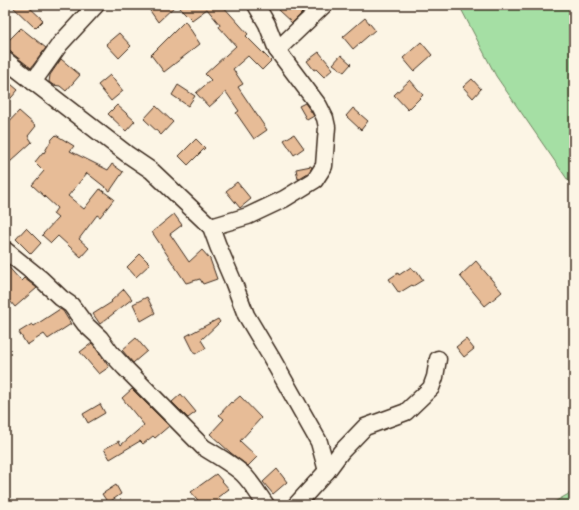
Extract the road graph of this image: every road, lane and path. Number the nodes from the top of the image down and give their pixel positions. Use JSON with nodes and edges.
{"nodes":[{"id":1,"x":96,"y":5,"type":"edge"},
{"id":2,"x":256,"y":5,"type":"edge"},
{"id":3,"x":324,"y":5,"type":"edge"},
{"id":4,"x":278,"y":50,"type":"junction"},
{"id":5,"x":5,"y":60,"type":"edge"},
{"id":6,"x":33,"y":82,"type":"junction"},
{"id":7,"x":211,"y":227,"type":"junction"},
{"id":8,"x":5,"y":250,"type":"edge"},
{"id":9,"x":438,"y":359,"type":"dead end"},
{"id":10,"x":327,"y":471,"type":"junction"},
{"id":11,"x":266,"y":505,"type":"edge"},
{"id":12,"x":296,"y":505,"type":"edge"}],
"edges":[{"from":1,"to":6,"type":"street"},
{"from":2,"to":4,"type":"street"},
{"from":3,"to":4,"type":"street"},
{"from":4,"to":7,"type":"street"},
{"from":5,"to":6,"type":"street"},
{"from":6,"to":7,"type":"street"},
{"from":7,"to":10,"type":"street"},
{"from":8,"to":11,"type":"street"},
{"from":9,"to":10,"type":"street"},
{"from":10,"to":12,"type":"street"}]}
